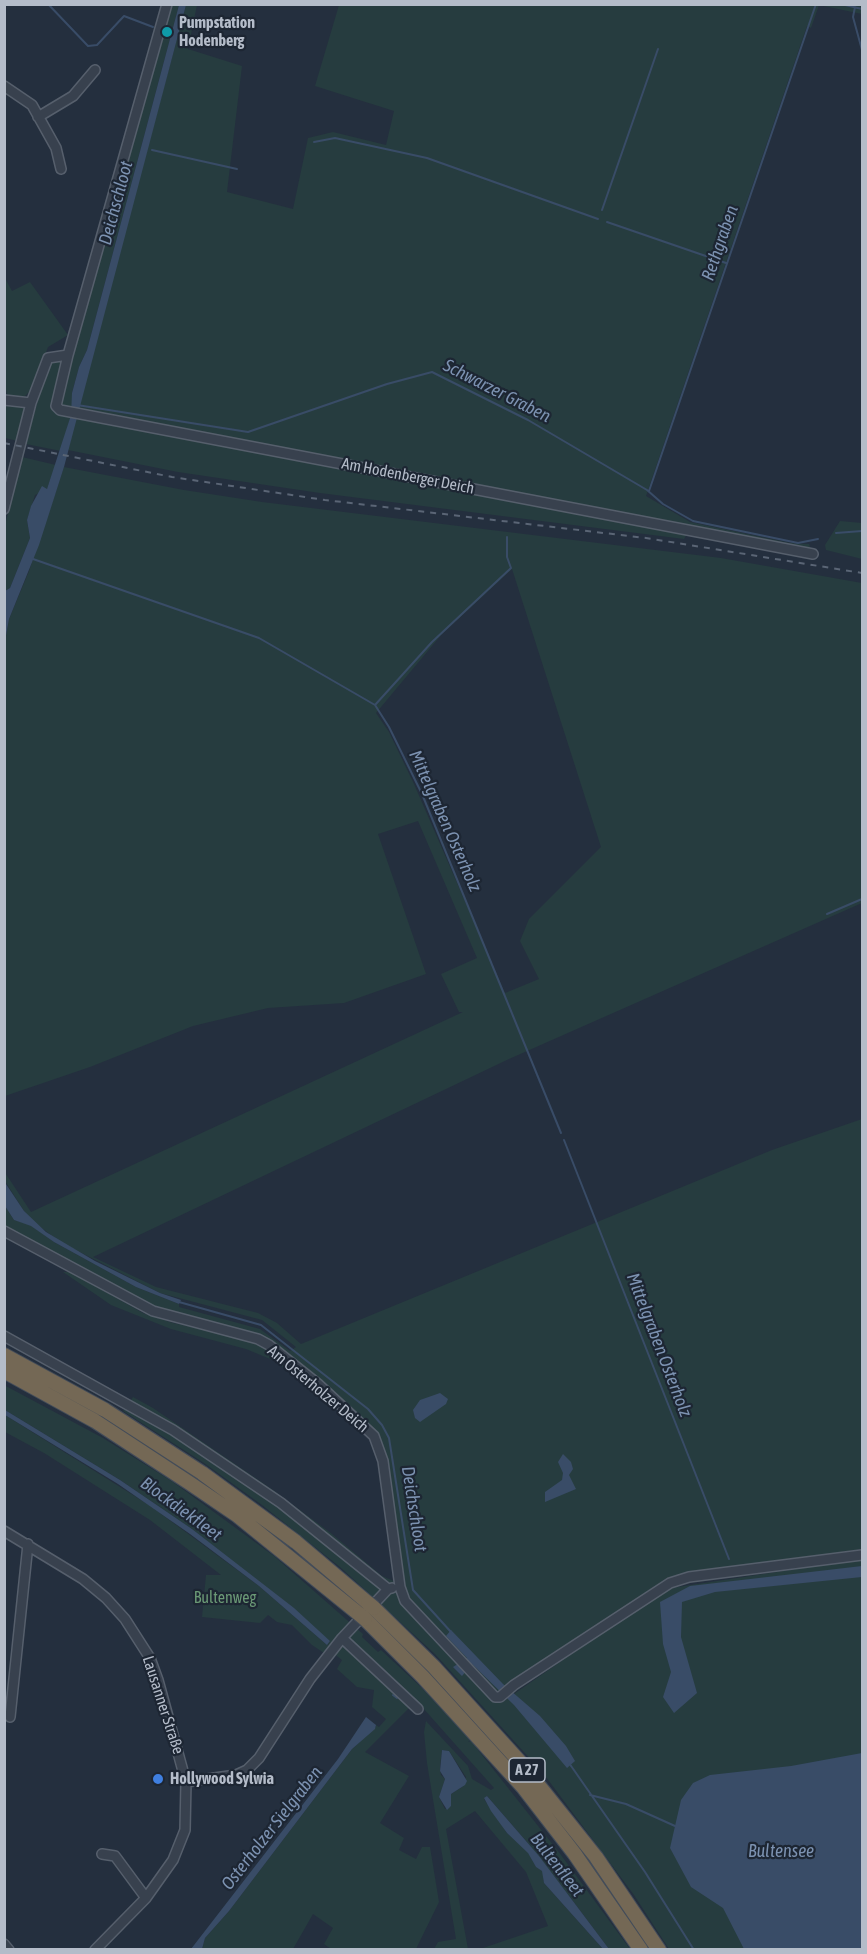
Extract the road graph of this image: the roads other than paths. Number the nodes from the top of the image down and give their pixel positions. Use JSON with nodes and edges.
{"nodes":[{"id":1,"x":167,"y":4,"type":"edge"},
{"id":2,"x":95,"y":70,"type":"dead end"},
{"id":3,"x":4,"y":86,"type":"edge"},
{"id":4,"x":38,"y":117,"type":"junction"},
{"id":5,"x":61,"y":169,"type":"dead end"},
{"id":6,"x":68,"y":355,"type":"junction"},
{"id":7,"x":4,"y":400,"type":"edge"},
{"id":8,"x":31,"y":403,"type":"junction"},
{"id":9,"x":4,"y":509,"type":"edge"},
{"id":10,"x":813,"y":554,"type":"dead end"},
{"id":11,"x":4,"y":1231,"type":"edge"},
{"id":12,"x":4,"y":1336,"type":"edge"},
{"id":13,"x":4,"y":1355,"type":"edge"},
{"id":14,"x":4,"y":1371,"type":"edge"},
{"id":15,"x":4,"y":1531,"type":"edge"},
{"id":16,"x":28,"y":1544,"type":"junction"},
{"id":17,"x":862,"y":1555,"type":"edge"},
{"id":18,"x":400,"y":1587,"type":"junction"},
{"id":19,"x":388,"y":1589,"type":"junction"},
{"id":20,"x":342,"y":1638,"type":"junction"},
{"id":21,"x":418,"y":1709,"type":"dead end"},
{"id":22,"x":10,"y":1717,"type":"dead end"},
{"id":23,"x":186,"y":1782,"type":"junction"},
{"id":24,"x":102,"y":1854,"type":"dead end"},
{"id":25,"x":146,"y":1898,"type":"junction"},
{"id":26,"x":4,"y":1944,"type":"edge"},
{"id":27,"x":9,"y":1950,"type":"edge"},
{"id":28,"x":95,"y":1950,"type":"edge"},
{"id":29,"x":641,"y":1950,"type":"edge"},
{"id":30,"x":659,"y":1950,"type":"edge"}],
"edges":[{"from":1,"to":6,"type":"street","name":"Am Hodenberger Deich"},
{"from":2,"to":4,"type":"street"},
{"from":3,"to":4,"type":"street"},
{"from":4,"to":5,"type":"street"},
{"from":6,"to":8,"type":"street"},
{"from":6,"to":10,"type":"street","name":"Am Hodenberger Deich"},
{"from":7,"to":8,"type":"street"},
{"from":8,"to":9,"type":"street"},
{"from":11,"to":18,"type":"street","name":"Am Osterholzer Deich"},
{"from":12,"to":19,"type":"street"},
{"from":13,"to":30,"type":"highway","number":"A 27"},
{"from":14,"to":29,"type":"highway","number":"A 27"},
{"from":15,"to":16,"type":"street","name":"Lausanner Straße"},
{"from":16,"to":22,"type":"street"},
{"from":16,"to":23,"type":"street","name":"Lausanner Straße"},
{"from":17,"to":18,"type":"street"},
{"from":18,"to":19,"type":"street"},
{"from":19,"to":20,"type":"street"},
{"from":20,"to":21,"type":"street"},
{"from":20,"to":23,"type":"street"},
{"from":23,"to":25,"type":"street","name":"Lausanner Straße"},
{"from":24,"to":25,"type":"street"},
{"from":25,"to":28,"type":"street","name":"Lausanner Straße"},
{"from":26,"to":27,"type":"street"}]}
